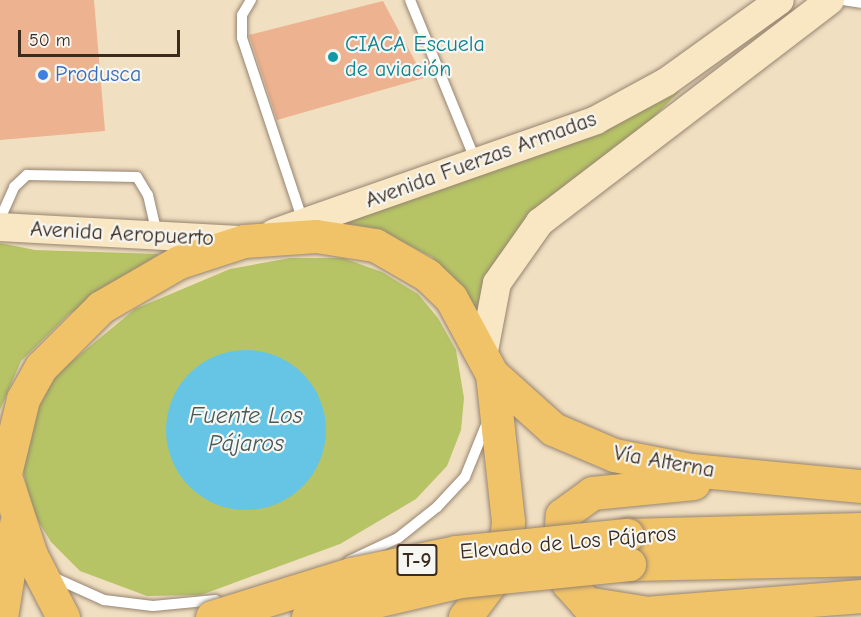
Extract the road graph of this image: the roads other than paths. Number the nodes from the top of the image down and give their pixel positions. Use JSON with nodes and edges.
{"nodes":[{"id":1,"x":251,"y":0,"type":"edge"},
{"id":2,"x":410,"y":0,"type":"edge"},
{"id":3,"x":780,"y":0,"type":"edge"},
{"id":4,"x":830,"y":0,"type":"edge"},
{"id":5,"x":843,"y":0,"type":"edge"},
{"id":6,"x":861,"y":3,"type":"edge"},
{"id":7,"x":477,"y":165,"type":"junction"},
{"id":8,"x":0,"y":219,"type":"edge"},
{"id":9,"x":303,"y":222,"type":"junction"},
{"id":10,"x":0,"y":227,"type":"edge"},
{"id":11,"x":158,"y":236,"type":"junction"},
{"id":12,"x":252,"y":239,"type":"junction"},
{"id":13,"x":488,"y":363,"type":"junction"},
{"id":14,"x":779,"y":479,"type":"junction"},
{"id":15,"x":5,"y":485,"type":"edge"},
{"id":16,"x":861,"y":486,"type":"edge"},
{"id":17,"x":861,"y":530,"type":"edge"},
{"id":18,"x":628,"y":549,"type":"junction"},
{"id":19,"x":31,"y":555,"type":"junction"},
{"id":20,"x":861,"y":559,"type":"edge"},
{"id":21,"x":861,"y":596,"type":"edge"},
{"id":22,"x":642,"y":612,"type":"junction"},
{"id":23,"x":1,"y":617,"type":"edge"},
{"id":24,"x":63,"y":617,"type":"edge"},
{"id":25,"x":212,"y":617,"type":"edge"},
{"id":26,"x":308,"y":617,"type":"edge"},
{"id":27,"x":465,"y":617,"type":"edge"},
{"id":28,"x":609,"y":617,"type":"edge"}],
"edges":[{"from":1,"to":9,"type":"lane"},
{"from":2,"to":7,"type":"lane"},
{"from":3,"to":7,"type":"street","name":"Avenida Fuerzas Armadas"},
{"from":4,"to":13,"type":"street","name":"Avenida Fuerzas Armadas"},
{"from":5,"to":6,"type":"lane"},
{"from":7,"to":9,"type":"street","name":"Avenida Fuerzas Armadas"},
{"from":8,"to":11,"type":"lane"},
{"from":9,"to":12,"type":"street","name":"Avenida Fuerzas Armadas"},
{"from":10,"to":11,"type":"street","name":"Avenida Aeropuerto"},
{"from":11,"to":12,"type":"street","name":"Avenida Aeropuerto"},
{"from":12,"to":13,"type":"highway"},
{"from":12,"to":15,"type":"highway"},
{"from":13,"to":14,"type":"highway","name":"Vía Alterna"},
{"from":13,"to":19,"type":"lane"},
{"from":13,"to":27,"type":"highway"},
{"from":14,"to":16,"type":"highway","name":"Vía Alterna"},
{"from":14,"to":22,"type":"highway"},
{"from":15,"to":19,"type":"highway"},
{"from":15,"to":23,"type":"highway"},
{"from":17,"to":18,"type":"highway","name":"Elevado de Los Pájaros","number":"T-9"},
{"from":18,"to":20,"type":"highway","name":"Elevado de Los Pájaros","number":"T-9"},
{"from":18,"to":25,"type":"highway","name":"Elevado de Los Pájaros","number":"T-9","bridge":true},
{"from":18,"to":26,"type":"highway","name":"Elevado de Los Pájaros","number":"T-9","bridge":true},
{"from":19,"to":24,"type":"highway"},
{"from":21,"to":22,"type":"highway"},
{"from":22,"to":28,"type":"highway"}]}
